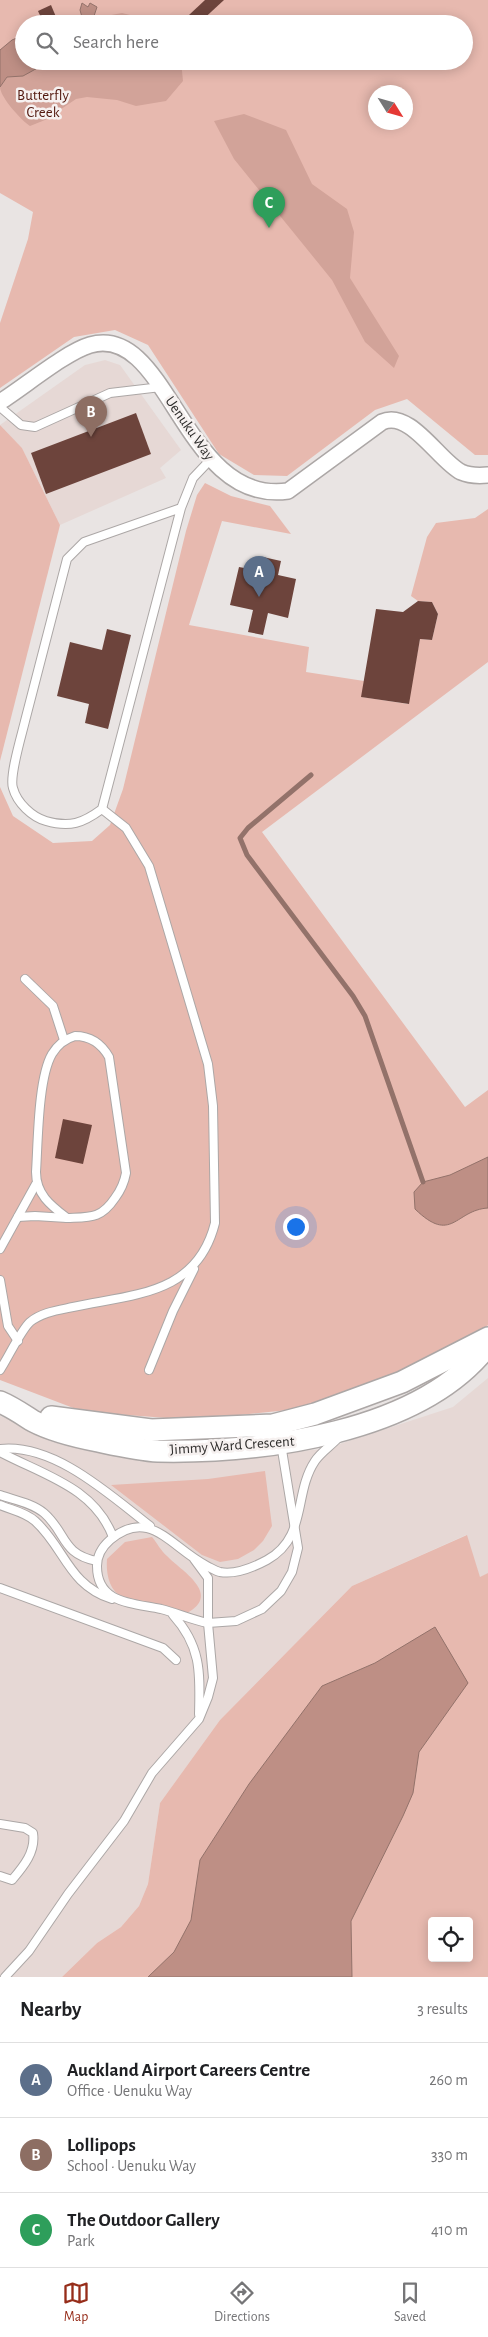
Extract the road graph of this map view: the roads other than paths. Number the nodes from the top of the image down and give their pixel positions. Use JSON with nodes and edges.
{"nodes":[{"id":1,"x":161,"y":387,"type":"junction"},
{"id":2,"x":0,"y":402,"type":"edge"},
{"id":3,"x":0,"y":407,"type":"edge"},
{"id":4,"x":210,"y":460,"type":"junction"},
{"id":5,"x":488,"y":475,"type":"edge"},
{"id":6,"x":181,"y":508,"type":"junction"},
{"id":7,"x":102,"y":809,"type":"junction"},
{"id":8,"x":24,"y":980,"type":"dead end"},
{"id":9,"x":64,"y":1040,"type":"junction"},
{"id":10,"x":36,"y":1184,"type":"junction"},
{"id":11,"x":18,"y":1217,"type":"junction"},
{"id":12,"x":67,"y":1218,"type":"junction"},
{"id":13,"x":0,"y":1249,"type":"edge"},
{"id":14,"x":199,"y":1260,"type":"junction"},
{"id":15,"x":0,"y":1280,"type":"edge"},
{"id":16,"x":488,"y":1338,"type":"edge"},
{"id":17,"x":18,"y":1341,"type":"junction"},
{"id":18,"x":488,"y":1346,"type":"edge"},
{"id":19,"x":0,"y":1370,"type":"edge"},
{"id":20,"x":149,"y":1370,"type":"dead end"},
{"id":21,"x":8,"y":1406,"type":"edge"},
{"id":22,"x":273,"y":1425,"type":"junction"},
{"id":23,"x":348,"y":1430,"type":"junction"},
{"id":24,"x":281,"y":1444,"type":"junction"},
{"id":25,"x":0,"y":1450,"type":"edge"},
{"id":26,"x":0,"y":1495,"type":"edge"},
{"id":27,"x":0,"y":1505,"type":"edge"},
{"id":28,"x":153,"y":1528,"type":"junction"},
{"id":29,"x":296,"y":1529,"type":"junction"},
{"id":30,"x":113,"y":1537,"type":"junction"},
{"id":31,"x":194,"y":1559,"type":"junction"},
{"id":32,"x":97,"y":1562,"type":"junction"},
{"id":33,"x":0,"y":1588,"type":"edge"},
{"id":34,"x":121,"y":1602,"type":"junction"},
{"id":35,"x":171,"y":1613,"type":"junction"},
{"id":36,"x":208,"y":1623,"type":"junction"},
{"id":37,"x":176,"y":1660,"type":"dead end"},
{"id":38,"x":199,"y":1718,"type":"junction"},
{"id":39,"x":0,"y":1824,"type":"edge"},
{"id":40,"x":0,"y":1876,"type":"edge"},
{"id":41,"x":5,"y":1977,"type":"edge"}],
"edges":[{"from":1,"to":2,"type":"street","name":"Uenuku Way"},
{"from":1,"to":3,"type":"lane"},
{"from":1,"to":4,"type":"street","name":"Uenuku Way"},
{"from":4,"to":5,"type":"street","name":"Uenuku Way"},
{"from":4,"to":6,"type":"lane"},
{"from":6,"to":7,"type":"lane"},
{"from":6,"to":7,"type":"lane"},
{"from":7,"to":14,"type":"lane"},
{"from":8,"to":9,"type":"lane"},
{"from":9,"to":10,"type":"lane"},
{"from":9,"to":12,"type":"lane"},
{"from":10,"to":11,"type":"lane"},
{"from":10,"to":12,"type":"lane"},
{"from":11,"to":12,"type":"lane"},
{"from":11,"to":13,"type":"lane"},
{"from":14,"to":17,"type":"lane"},
{"from":14,"to":20,"type":"lane"},
{"from":15,"to":17,"type":"lane"},
{"from":16,"to":22,"type":"street","name":"Jimmy Ward Crescent"},
{"from":17,"to":19,"type":"lane"},
{"from":18,"to":23,"type":"street","name":"Jimmy Ward Crescent"},
{"from":21,"to":22,"type":"street","name":"Jimmy Ward Crescent"},
{"from":21,"to":24,"type":"street","name":"Jimmy Ward Crescent"},
{"from":22,"to":24,"type":"lane"},
{"from":23,"to":24,"type":"street","name":"Jimmy Ward Crescent"},
{"from":23,"to":29,"type":"lane"},
{"from":24,"to":29,"type":"lane"},
{"from":25,"to":28,"type":"lane"},
{"from":25,"to":30,"type":"lane"},
{"from":26,"to":32,"type":"lane"},
{"from":27,"to":34,"type":"lane"},
{"from":28,"to":30,"type":"lane"},
{"from":28,"to":31,"type":"lane"},
{"from":29,"to":31,"type":"lane"},
{"from":29,"to":36,"type":"lane"},
{"from":30,"to":32,"type":"lane"},
{"from":31,"to":36,"type":"lane"},
{"from":32,"to":34,"type":"lane"},
{"from":33,"to":37,"type":"lane"},
{"from":34,"to":35,"type":"lane"},
{"from":35,"to":36,"type":"lane"},
{"from":35,"to":38,"type":"lane"},
{"from":36,"to":38,"type":"lane"},
{"from":38,"to":41,"type":"lane"},
{"from":39,"to":40,"type":"lane"}]}
